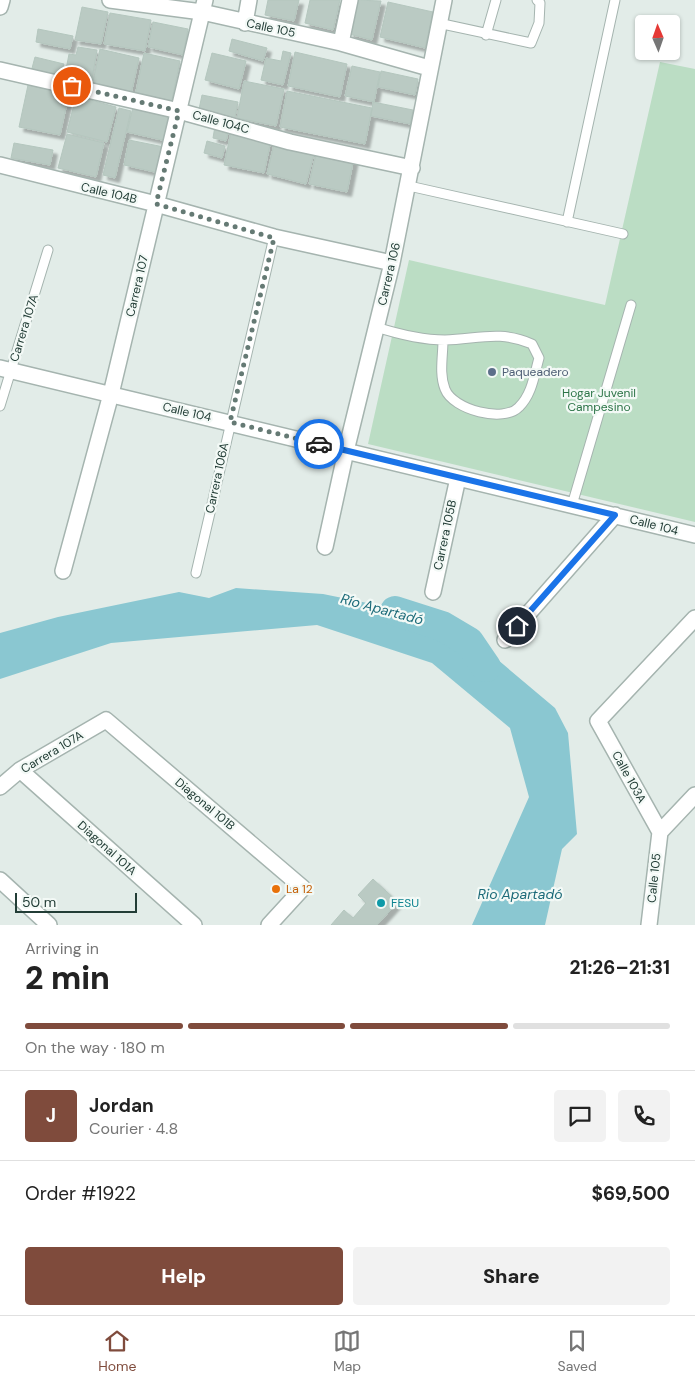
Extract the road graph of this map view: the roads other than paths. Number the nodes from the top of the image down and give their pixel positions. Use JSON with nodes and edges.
{"nodes":[{"id":1,"x":2,"y":0,"type":"edge"},
{"id":2,"x":113,"y":0,"type":"edge"},
{"id":3,"x":250,"y":0,"type":"edge"},
{"id":4,"x":350,"y":0,"type":"edge"},
{"id":5,"x":444,"y":0,"type":"edge"},
{"id":6,"x":496,"y":0,"type":"edge"},
{"id":7,"x":537,"y":0,"type":"edge"},
{"id":8,"x":614,"y":0,"type":"edge"},
{"id":9,"x":204,"y":6,"type":"edge"},
{"id":10,"x":0,"y":7,"type":"edge"},
{"id":11,"x":244,"y":23,"type":"junction"},
{"id":12,"x":438,"y":23,"type":"junction"},
{"id":13,"x":486,"y":35,"type":"junction"},
{"id":14,"x":340,"y":43,"type":"junction"},
{"id":15,"x":429,"y":68,"type":"junction"},
{"id":16,"x":0,"y":70,"type":"edge"},
{"id":17,"x":179,"y":111,"type":"junction"},
{"id":18,"x":0,"y":166,"type":"edge"},
{"id":19,"x":412,"y":168,"type":"junction"},
{"id":20,"x":409,"y":186,"type":"junction"},
{"id":21,"x":156,"y":204,"type":"junction"},
{"id":22,"x":567,"y":222,"type":"junction"},
{"id":23,"x":623,"y":234,"type":"dead end"},
{"id":24,"x":274,"y":238,"type":"junction"},
{"id":25,"x":48,"y":250,"type":"dead end"},
{"id":26,"x":392,"y":263,"type":"junction"},
{"id":27,"x":631,"y":305,"type":"dead end"},
{"id":28,"x":376,"y":327,"type":"junction"},
{"id":29,"x":443,"y":340,"type":"junction"},
{"id":30,"x":5,"y":370,"type":"edge"},
{"id":31,"x":111,"y":394,"type":"junction"},
{"id":32,"x":0,"y":406,"type":"edge"},
{"id":33,"x":230,"y":422,"type":"junction"},
{"id":34,"x":346,"y":450,"type":"junction"},
{"id":35,"x":458,"y":478,"type":"junction"},
{"id":36,"x":572,"y":505,"type":"junction"},
{"id":37,"x":615,"y":515,"type":"junction"},
{"id":38,"x":695,"y":535,"type":"edge"},
{"id":39,"x":324,"y":547,"type":"dead end"},
{"id":40,"x":63,"y":571,"type":"dead end"},
{"id":41,"x":196,"y":572,"type":"dead end"},
{"id":42,"x":433,"y":592,"type":"dead end"},
{"id":43,"x":695,"y":618,"type":"edge"},
{"id":44,"x":505,"y":640,"type":"dead end"},
{"id":45,"x":106,"y":720,"type":"joint"},
{"id":46,"x":20,"y":770,"type":"junction"},
{"id":47,"x":0,"y":786,"type":"edge"},
{"id":48,"x":695,"y":795,"type":"edge"},
{"id":49,"x":660,"y":832,"type":"junction"},
{"id":50,"x":0,"y":880,"type":"edge"},
{"id":51,"x":49,"y":925,"type":"edge"},
{"id":52,"x":194,"y":925,"type":"edge"},
{"id":53,"x":269,"y":925,"type":"edge"},
{"id":54,"x":649,"y":925,"type":"edge"}],
"edges":[{"from":1,"to":10,"type":"street"},
{"from":2,"to":9,"type":"street","name":"Calle 105"},
{"from":3,"to":11,"type":"street"},
{"from":4,"to":14,"type":"street"},
{"from":5,"to":12,"type":"street","name":"Carrera 106"},
{"from":6,"to":13,"type":"lane"},
{"from":7,"to":13,"type":"lane"},
{"from":8,"to":22,"type":"lane"},
{"from":9,"to":11,"type":"street","name":"Calle 105"},
{"from":9,"to":17,"type":"street","name":"Carrera 107"},
{"from":11,"to":14,"type":"street","name":"Calle 105"},
{"from":12,"to":13,"type":"lane"},
{"from":12,"to":15,"type":"street","name":"Carrera 106"},
{"from":14,"to":15,"type":"street","name":"Calle 105"},
{"from":15,"to":19,"type":"street","name":"Carrera 106"},
{"from":16,"to":17,"type":"street","name":"Calle 104C"},
{"from":17,"to":19,"type":"street","name":"Calle 104C"},
{"from":17,"to":21,"type":"street","name":"Carrera 107"},
{"from":18,"to":21,"type":"street","name":"Calle 104B"},
{"from":19,"to":20,"type":"street","name":"Carrera 106"},
{"from":20,"to":22,"type":"lane"},
{"from":20,"to":26,"type":"street","name":"Carrera 106"},
{"from":21,"to":24,"type":"street","name":"Calle 104B"},
{"from":21,"to":31,"type":"street","name":"Carrera 107"},
{"from":22,"to":23,"type":"lane"},
{"from":24,"to":26,"type":"street","name":"Calle 104B"},
{"from":24,"to":33,"type":"lane","name":"Carrera 106A"},
{"from":25,"to":30,"type":"lane","name":"Carrera 107A"},
{"from":26,"to":28,"type":"street","name":"Carrera 106"},
{"from":27,"to":36,"type":"lane"},
{"from":28,"to":29,"type":"lane"},
{"from":28,"to":34,"type":"street","name":"Carrera 106"},
{"from":29,"to":29,"type":"lane"},
{"from":30,"to":31,"type":"street","name":"Calle 104"},
{"from":30,"to":32,"type":"lane","name":"Carrera 107A"},
{"from":31,"to":33,"type":"street","name":"Calle 104"},
{"from":31,"to":40,"type":"street","name":"Carrera 107"},
{"from":33,"to":34,"type":"street","name":"Calle 104"},
{"from":33,"to":41,"type":"lane","name":"Carrera 106A"},
{"from":34,"to":35,"type":"street","name":"Calle 104"},
{"from":34,"to":39,"type":"street","name":"Carrera 106"},
{"from":35,"to":36,"type":"street","name":"Calle 104"},
{"from":35,"to":42,"type":"street","name":"Carrera 105B"},
{"from":36,"to":37,"type":"street","name":"Calle 104"},
{"from":37,"to":38,"type":"street","name":"Calle 104"},
{"from":37,"to":44,"type":"street"},
{"from":43,"to":49,"type":"street","name":"Calle 103A"},
{"from":45,"to":46,"type":"street","name":"Carrera 107A"},
{"from":45,"to":53,"type":"street","name":"Diagonal 101B"},
{"from":46,"to":47,"type":"street","name":"Carrera 107A"},
{"from":46,"to":52,"type":"street","name":"Diagonal 101A"},
{"from":48,"to":49,"type":"street"},
{"from":49,"to":54,"type":"street","name":"Calle 105"},
{"from":50,"to":51,"type":"street"}]}
